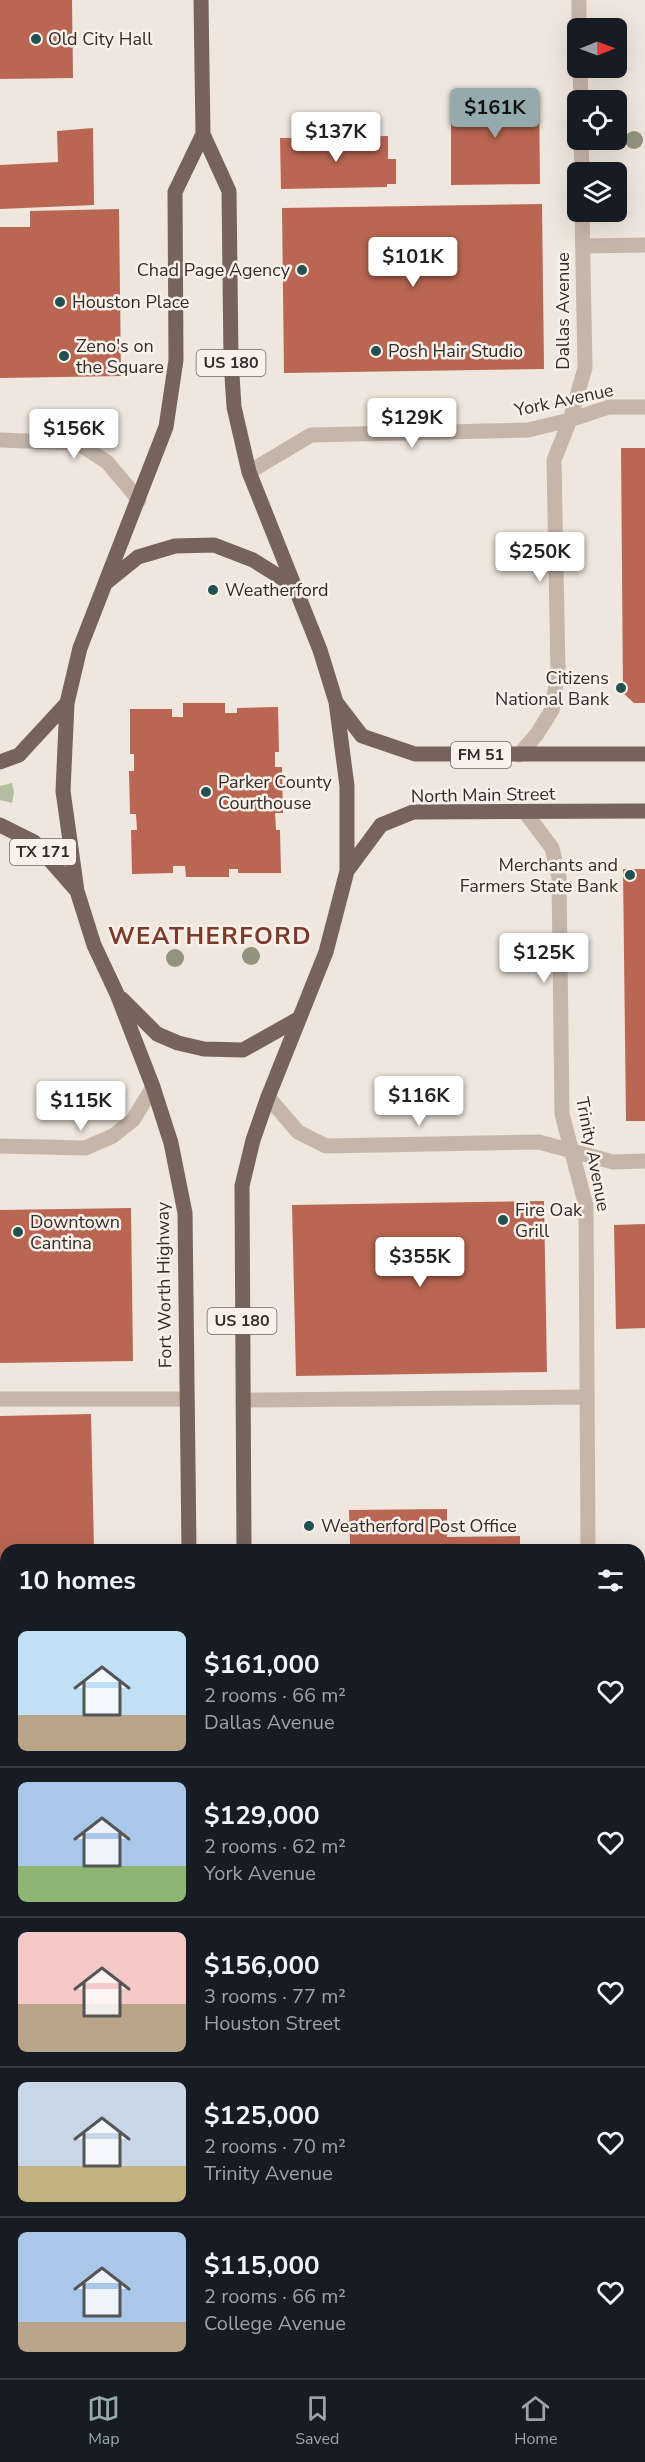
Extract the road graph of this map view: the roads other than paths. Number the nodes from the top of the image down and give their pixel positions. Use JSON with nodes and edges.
{"nodes":[{"id":1,"x":201,"y":0,"type":"edge"},
{"id":2,"x":579,"y":0,"type":"edge"},
{"id":3,"x":579,"y":18,"type":"edge"},
{"id":4,"x":203,"y":134,"type":"junction"},
{"id":5,"x":582,"y":222,"type":"edge"},
{"id":6,"x":645,"y":245,"type":"edge"},
{"id":7,"x":583,"y":246,"type":"junction"},
{"id":8,"x":645,"y":407,"type":"edge"},
{"id":9,"x":570,"y":420,"type":"junction"},
{"id":10,"x":0,"y":440,"type":"edge"},
{"id":11,"x":249,"y":472,"type":"junction"},
{"id":12,"x":139,"y":500,"type":"junction"},
{"id":13,"x":105,"y":584,"type":"junction"},
{"id":14,"x":296,"y":587,"type":"junction"},
{"id":15,"x":336,"y":702,"type":"junction"},
{"id":16,"x":67,"y":703,"type":"junction"},
{"id":17,"x":645,"y":754,"type":"edge"},
{"id":18,"x":519,"y":755,"type":"junction"},
{"id":19,"x":0,"y":762,"type":"edge"},
{"id":20,"x":645,"y":811,"type":"edge"},
{"id":21,"x":525,"y":812,"type":"junction"},
{"id":22,"x":0,"y":825,"type":"edge"},
{"id":23,"x":347,"y":872,"type":"junction"},
{"id":24,"x":77,"y":891,"type":"junction"},
{"id":25,"x":117,"y":994,"type":"junction"},
{"id":26,"x":298,"y":1019,"type":"junction"},
{"id":27,"x":153,"y":1087,"type":"junction"},
{"id":28,"x":268,"y":1096,"type":"junction"},
{"id":29,"x":0,"y":1146,"type":"edge"},
{"id":30,"x":571,"y":1149,"type":"junction"},
{"id":31,"x":645,"y":1161,"type":"edge"},
{"id":32,"x":586,"y":1396,"type":"junction"},
{"id":33,"x":186,"y":1399,"type":"junction"},
{"id":34,"x":0,"y":1400,"type":"edge"},
{"id":35,"x":243,"y":1400,"type":"junction"},
{"id":36,"x":189,"y":1544,"type":"edge"},
{"id":37,"x":244,"y":1544,"type":"edge"},
{"id":38,"x":588,"y":1544,"type":"edge"}],
"edges":[{"from":1,"to":4,"type":"main road","number":"US 180"},
{"from":2,"to":3,"type":"street"},
{"from":4,"to":11,"type":"main road","number":"US 180"},
{"from":4,"to":12,"type":"main road","number":"US 180"},
{"from":5,"to":7,"type":"street","name":"Dallas Avenue"},
{"from":6,"to":7,"type":"street"},
{"from":7,"to":9,"type":"street","name":"Dallas Avenue"},
{"from":8,"to":9,"type":"street","name":"York Avenue"},
{"from":9,"to":11,"type":"street","name":"York Avenue"},
{"from":9,"to":18,"type":"street","name":"Dallas Avenue"},
{"from":10,"to":12,"type":"street"},
{"from":11,"to":14,"type":"main road","number":"US 180"},
{"from":12,"to":13,"type":"main road","number":"US 180"},
{"from":13,"to":14,"type":"main road"},
{"from":13,"to":16,"type":"main road","number":"US 180"},
{"from":14,"to":15,"type":"main road","number":"US 180"},
{"from":15,"to":18,"type":"main road","number":"FM 51"},
{"from":15,"to":23,"type":"main road","number":"US 180"},
{"from":16,"to":19,"type":"main road"},
{"from":16,"to":24,"type":"main road","number":"US 180"},
{"from":17,"to":18,"type":"main road","number":"FM 51"},
{"from":20,"to":21,"type":"main road","name":"North Main Street"},
{"from":21,"to":23,"type":"main road","name":"North Main Street"},
{"from":21,"to":30,"type":"street","name":"Trinity Avenue"},
{"from":22,"to":24,"type":"main road","number":"TX 171"},
{"from":23,"to":26,"type":"main road","number":"US 180"},
{"from":24,"to":25,"type":"main road","number":"US 180"},
{"from":25,"to":26,"type":"main road"},
{"from":25,"to":27,"type":"main road","name":"Fort Worth Highway","number":"US 180"},
{"from":26,"to":28,"type":"main road","number":"US 180"},
{"from":27,"to":29,"type":"street"},
{"from":27,"to":33,"type":"main road","name":"Fort Worth Highway","number":"US 180"},
{"from":28,"to":30,"type":"street"},
{"from":28,"to":35,"type":"main road","number":"US 180"},
{"from":30,"to":31,"type":"street"},
{"from":30,"to":32,"type":"street","name":"Trinity Avenue"},
{"from":32,"to":35,"type":"street"},
{"from":32,"to":38,"type":"street","name":"Trinity Avenue"},
{"from":33,"to":34,"type":"street"},
{"from":33,"to":36,"type":"main road","name":"Fort Worth Highway","number":"US 180"},
{"from":35,"to":37,"type":"main road","number":"US 180"}]}
